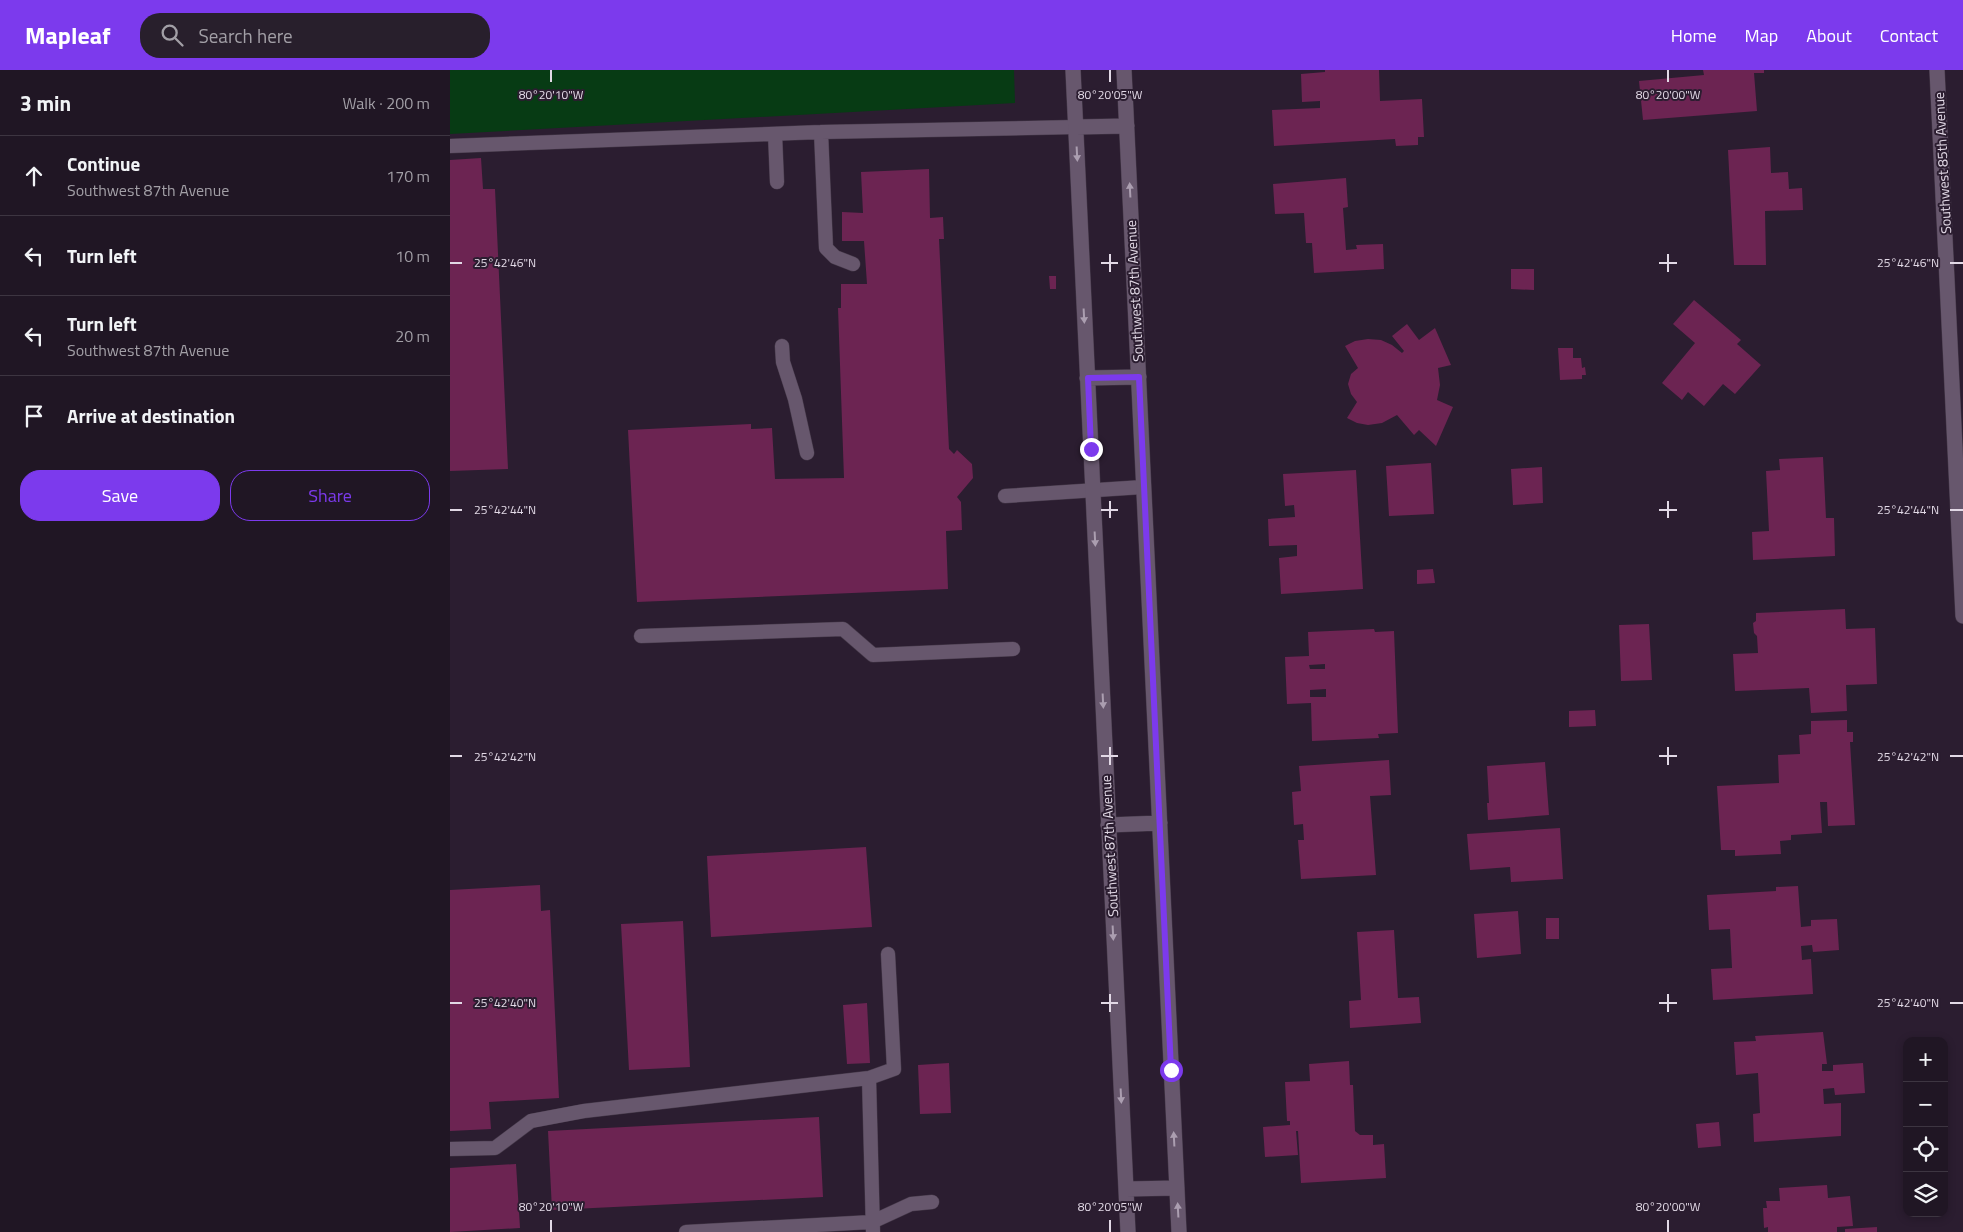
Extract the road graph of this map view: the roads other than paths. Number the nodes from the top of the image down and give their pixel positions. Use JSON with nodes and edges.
{"nodes":[{"id":1,"x":1073,"y":70,"type":"edge"},
{"id":2,"x":1124,"y":70,"type":"edge"},
{"id":3,"x":1937,"y":70,"type":"edge"},
{"id":4,"x":1126,"y":126,"type":"junction"},
{"id":5,"x":1076,"y":127,"type":"junction"},
{"id":6,"x":821,"y":132,"type":"junction"},
{"id":7,"x":775,"y":134,"type":"junction"},
{"id":8,"x":450,"y":146,"type":"edge"},
{"id":9,"x":777,"y":182,"type":"dead end"},
{"id":10,"x":853,"y":264,"type":"dead end"},
{"id":11,"x":782,"y":346,"type":"dead end"},
{"id":12,"x":1139,"y":377,"type":"junction"},
{"id":13,"x":1088,"y":378,"type":"junction"},
{"id":14,"x":807,"y":453,"type":"dead end"},
{"id":15,"x":1143,"y":487,"type":"junction"},
{"id":16,"x":1093,"y":490,"type":"junction"},
{"id":17,"x":1005,"y":496,"type":"dead end"},
{"id":18,"x":1963,"y":616,"type":"edge"},
{"id":19,"x":641,"y":636,"type":"dead end"},
{"id":20,"x":1014,"y":649,"type":"dead end"},
{"id":21,"x":1160,"y":823,"type":"junction"},
{"id":22,"x":1108,"y":825,"type":"junction"},
{"id":23,"x":888,"y":954,"type":"dead end"},
{"id":24,"x":869,"y":1078,"type":"junction"},
{"id":25,"x":450,"y":1149,"type":"edge"},
{"id":26,"x":1177,"y":1188,"type":"junction"},
{"id":27,"x":1126,"y":1189,"type":"junction"},
{"id":28,"x":932,"y":1202,"type":"dead end"},
{"id":29,"x":872,"y":1227,"type":"edge"},
{"id":30,"x":686,"y":1232,"type":"edge"},
{"id":31,"x":1128,"y":1232,"type":"edge"},
{"id":32,"x":1179,"y":1232,"type":"edge"}],
"edges":[{"from":1,"to":5,"type":"main road","name":"Southwest 87th Avenue"},
{"from":2,"to":4,"type":"main road","name":"Southwest 87th Avenue"},
{"from":3,"to":18,"type":"main road","name":"Southwest 85th Avenue"},
{"from":4,"to":5,"type":"main road"},
{"from":12,"to":4,"type":"main road","name":"Southwest 87th Avenue","one_way":true},
{"from":5,"to":6,"type":"lane"},
{"from":5,"to":13,"type":"main road","name":"Southwest 87th Avenue","one_way":true},
{"from":6,"to":7,"type":"lane"},
{"from":6,"to":10,"type":"lane"},
{"from":7,"to":8,"type":"lane"},
{"from":7,"to":9,"type":"lane"},
{"from":11,"to":14,"type":"lane"},
{"from":12,"to":13,"type":"main road"},
{"from":12,"to":15,"type":"main road","name":"Southwest 87th Avenue"},
{"from":13,"to":16,"type":"main road","name":"Southwest 87th Avenue"},
{"from":15,"to":16,"type":"lane"},
{"from":15,"to":21,"type":"main road","name":"Southwest 87th Avenue"},
{"from":16,"to":17,"type":"lane"},
{"from":16,"to":22,"type":"main road","name":"Southwest 87th Avenue","one_way":true},
{"from":19,"to":20,"type":"lane"},
{"from":21,"to":22,"type":"main road"},
{"from":26,"to":21,"type":"main road","name":"Southwest 87th Avenue","one_way":true},
{"from":22,"to":27,"type":"main road","name":"Southwest 87th Avenue","one_way":true},
{"from":23,"to":24,"type":"lane"},
{"from":24,"to":25,"type":"lane"},
{"from":24,"to":29,"type":"lane"},
{"from":26,"to":27,"type":"main road"},
{"from":32,"to":26,"type":"main road","name":"Southwest 87th Avenue","one_way":true},
{"from":27,"to":31,"type":"main road","name":"Southwest 87th Avenue"},
{"from":28,"to":29,"type":"lane"},
{"from":29,"to":30,"type":"lane"}]}
